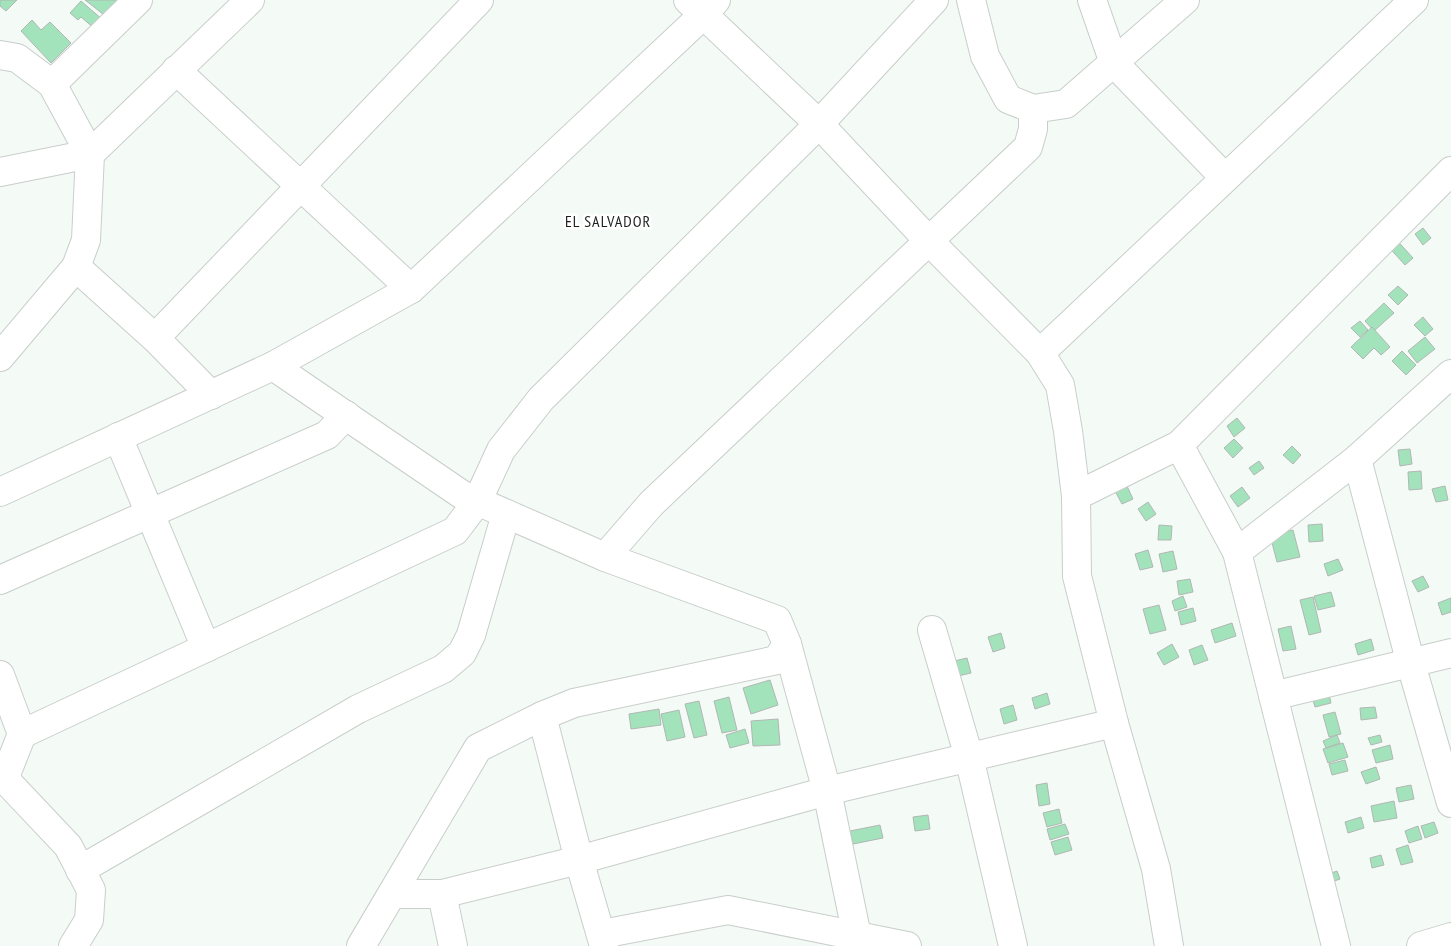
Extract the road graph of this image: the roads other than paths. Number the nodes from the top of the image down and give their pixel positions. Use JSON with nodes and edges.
{"nodes":[{"id":1,"x":138,"y":0,"type":"edge"},
{"id":2,"x":250,"y":0,"type":"edge"},
{"id":3,"x":479,"y":0,"type":"edge"},
{"id":4,"x":934,"y":0,"type":"edge"},
{"id":5,"x":971,"y":0,"type":"edge"},
{"id":6,"x":1092,"y":0,"type":"edge"},
{"id":7,"x":1186,"y":0,"type":"edge"},
{"id":8,"x":1414,"y":0,"type":"edge"},
{"id":9,"x":702,"y":5,"type":"edge"},
{"id":10,"x":6,"y":51,"type":"edge"},
{"id":11,"x":1114,"y":63,"type":"junction"},
{"id":12,"x":176,"y":70,"type":"junction"},
{"id":13,"x":52,"y":84,"type":"junction"},
{"id":14,"x":1032,"y":109,"type":"junction"},
{"id":15,"x":819,"y":124,"type":"junction"},
{"id":16,"x":90,"y":154,"type":"junction"},
{"id":17,"x":1451,"y":171,"type":"edge"},
{"id":18,"x":0,"y":172,"type":"edge"},
{"id":19,"x":1225,"y":178,"type":"junction"},
{"id":20,"x":301,"y":186,"type":"junction"},
{"id":21,"x":929,"y":242,"type":"junction"},
{"id":22,"x":76,"y":267,"type":"junction"},
{"id":23,"x":411,"y":289,"type":"junction"},
{"id":24,"x":155,"y":338,"type":"junction"},
{"id":25,"x":1040,"y":353,"type":"junction"},
{"id":26,"x":0,"y":356,"type":"edge"},
{"id":27,"x":274,"y":366,"type":"junction"},
{"id":28,"x":1451,"y":374,"type":"edge"},
{"id":29,"x":211,"y":395,"type":"junction"},
{"id":30,"x":346,"y":415,"type":"junction"},
{"id":31,"x":118,"y":437,"type":"junction"},
{"id":32,"x":1180,"y":445,"type":"junction"},
{"id":33,"x":1357,"y":459,"type":"junction"},
{"id":34,"x":0,"y":492,"type":"edge"},
{"id":35,"x":1076,"y":496,"type":"junction"},
{"id":36,"x":477,"y":502,"type":"junction"},
{"id":37,"x":149,"y":514,"type":"junction"},
{"id":38,"x":506,"y":514,"type":"junction"},
{"id":39,"x":1237,"y":552,"type":"junction"},
{"id":40,"x":605,"y":557,"type":"junction"},
{"id":41,"x":0,"y":580,"type":"edge"},
{"id":42,"x":932,"y":630,"type":"dead end"},
{"id":43,"x":787,"y":644,"type":"junction"},
{"id":44,"x":206,"y":648,"type":"junction"},
{"id":45,"x":1451,"y":653,"type":"edge"},
{"id":46,"x":1410,"y":664,"type":"junction"},
{"id":47,"x":0,"y":675,"type":"edge"},
{"id":48,"x":1273,"y":696,"type":"junction"},
{"id":49,"x":542,"y":716,"type":"junction"},
{"id":50,"x":1114,"y":723,"type":"junction"},
{"id":51,"x":22,"y":734,"type":"junction"},
{"id":52,"x":969,"y":757,"type":"junction"},
{"id":53,"x":2,"y":776,"type":"edge"},
{"id":54,"x":827,"y":792,"type":"junction"},
{"id":55,"x":1451,"y":804,"type":"edge"},
{"id":56,"x":579,"y":860,"type":"junction"},
{"id":57,"x":80,"y":870,"type":"junction"},
{"id":58,"x":392,"y":894,"type":"junction"},
{"id":59,"x":442,"y":894,"type":"junction"},
{"id":60,"x":857,"y":936,"type":"junction"},
{"id":61,"x":1451,"y":937,"type":"edge"},
{"id":62,"x":603,"y":940,"type":"edge"},
{"id":63,"x":73,"y":946,"type":"edge"},
{"id":64,"x":361,"y":946,"type":"edge"},
{"id":65,"x":453,"y":946,"type":"edge"},
{"id":66,"x":907,"y":946,"type":"edge"},
{"id":67,"x":1013,"y":946,"type":"edge"},
{"id":68,"x":1168,"y":946,"type":"edge"},
{"id":69,"x":1336,"y":946,"type":"edge"},
{"id":70,"x":1421,"y":946,"type":"edge"}],
"edges":[{"from":1,"to":13,"type":"street"},
{"from":2,"to":12,"type":"street"},
{"from":3,"to":20,"type":"street"},
{"from":4,"to":15,"type":"street"},
{"from":5,"to":14,"type":"street"},
{"from":6,"to":11,"type":"street"},
{"from":7,"to":11,"type":"street"},
{"from":8,"to":19,"type":"street"},
{"from":9,"to":15,"type":"street"},
{"from":9,"to":23,"type":"street"},
{"from":10,"to":13,"type":"street"},
{"from":11,"to":14,"type":"street"},
{"from":11,"to":19,"type":"street"},
{"from":12,"to":16,"type":"street"},
{"from":12,"to":20,"type":"street"},
{"from":13,"to":16,"type":"street"},
{"from":14,"to":21,"type":"street"},
{"from":15,"to":21,"type":"street"},
{"from":15,"to":36,"type":"street"},
{"from":16,"to":18,"type":"street"},
{"from":16,"to":22,"type":"street"},
{"from":17,"to":32,"type":"street"},
{"from":19,"to":25,"type":"street"},
{"from":20,"to":23,"type":"street"},
{"from":20,"to":24,"type":"street"},
{"from":21,"to":25,"type":"street"},
{"from":21,"to":40,"type":"street"},
{"from":22,"to":24,"type":"street"},
{"from":22,"to":26,"type":"street"},
{"from":23,"to":27,"type":"street"},
{"from":24,"to":29,"type":"street"},
{"from":25,"to":35,"type":"street"},
{"from":27,"to":29,"type":"street"},
{"from":27,"to":30,"type":"street"},
{"from":28,"to":33,"type":"street"},
{"from":29,"to":31,"type":"street"},
{"from":30,"to":36,"type":"street"},
{"from":30,"to":37,"type":"street"},
{"from":31,"to":34,"type":"street"},
{"from":31,"to":37,"type":"street"},
{"from":32,"to":35,"type":"street"},
{"from":32,"to":39,"type":"street"},
{"from":33,"to":39,"type":"street"},
{"from":33,"to":46,"type":"street"},
{"from":35,"to":50,"type":"street"},
{"from":36,"to":38,"type":"street"},
{"from":36,"to":44,"type":"street"},
{"from":37,"to":41,"type":"street"},
{"from":37,"to":44,"type":"street"},
{"from":38,"to":40,"type":"street"},
{"from":38,"to":57,"type":"street"},
{"from":39,"to":48,"type":"street"},
{"from":40,"to":43,"type":"street"},
{"from":42,"to":52,"type":"street"},
{"from":43,"to":49,"type":"street"},
{"from":43,"to":54,"type":"street"},
{"from":44,"to":51,"type":"street"},
{"from":45,"to":46,"type":"street"},
{"from":46,"to":48,"type":"street"},
{"from":46,"to":55,"type":"street"},
{"from":47,"to":51,"type":"street"},
{"from":48,"to":69,"type":"street"},
{"from":49,"to":56,"type":"street"},
{"from":49,"to":58,"type":"street"},
{"from":50,"to":52,"type":"street"},
{"from":50,"to":68,"type":"street"},
{"from":51,"to":53,"type":"street"},
{"from":52,"to":54,"type":"street"},
{"from":52,"to":67,"type":"street"},
{"from":53,"to":57,"type":"street"},
{"from":54,"to":56,"type":"street"},
{"from":54,"to":60,"type":"street"},
{"from":56,"to":59,"type":"street"},
{"from":56,"to":62,"type":"street"},
{"from":57,"to":63,"type":"street"},
{"from":58,"to":59,"type":"street"},
{"from":58,"to":64,"type":"street"},
{"from":59,"to":65,"type":"street"},
{"from":60,"to":62,"type":"street"},
{"from":60,"to":66,"type":"street"},
{"from":61,"to":70,"type":"street"}]}
